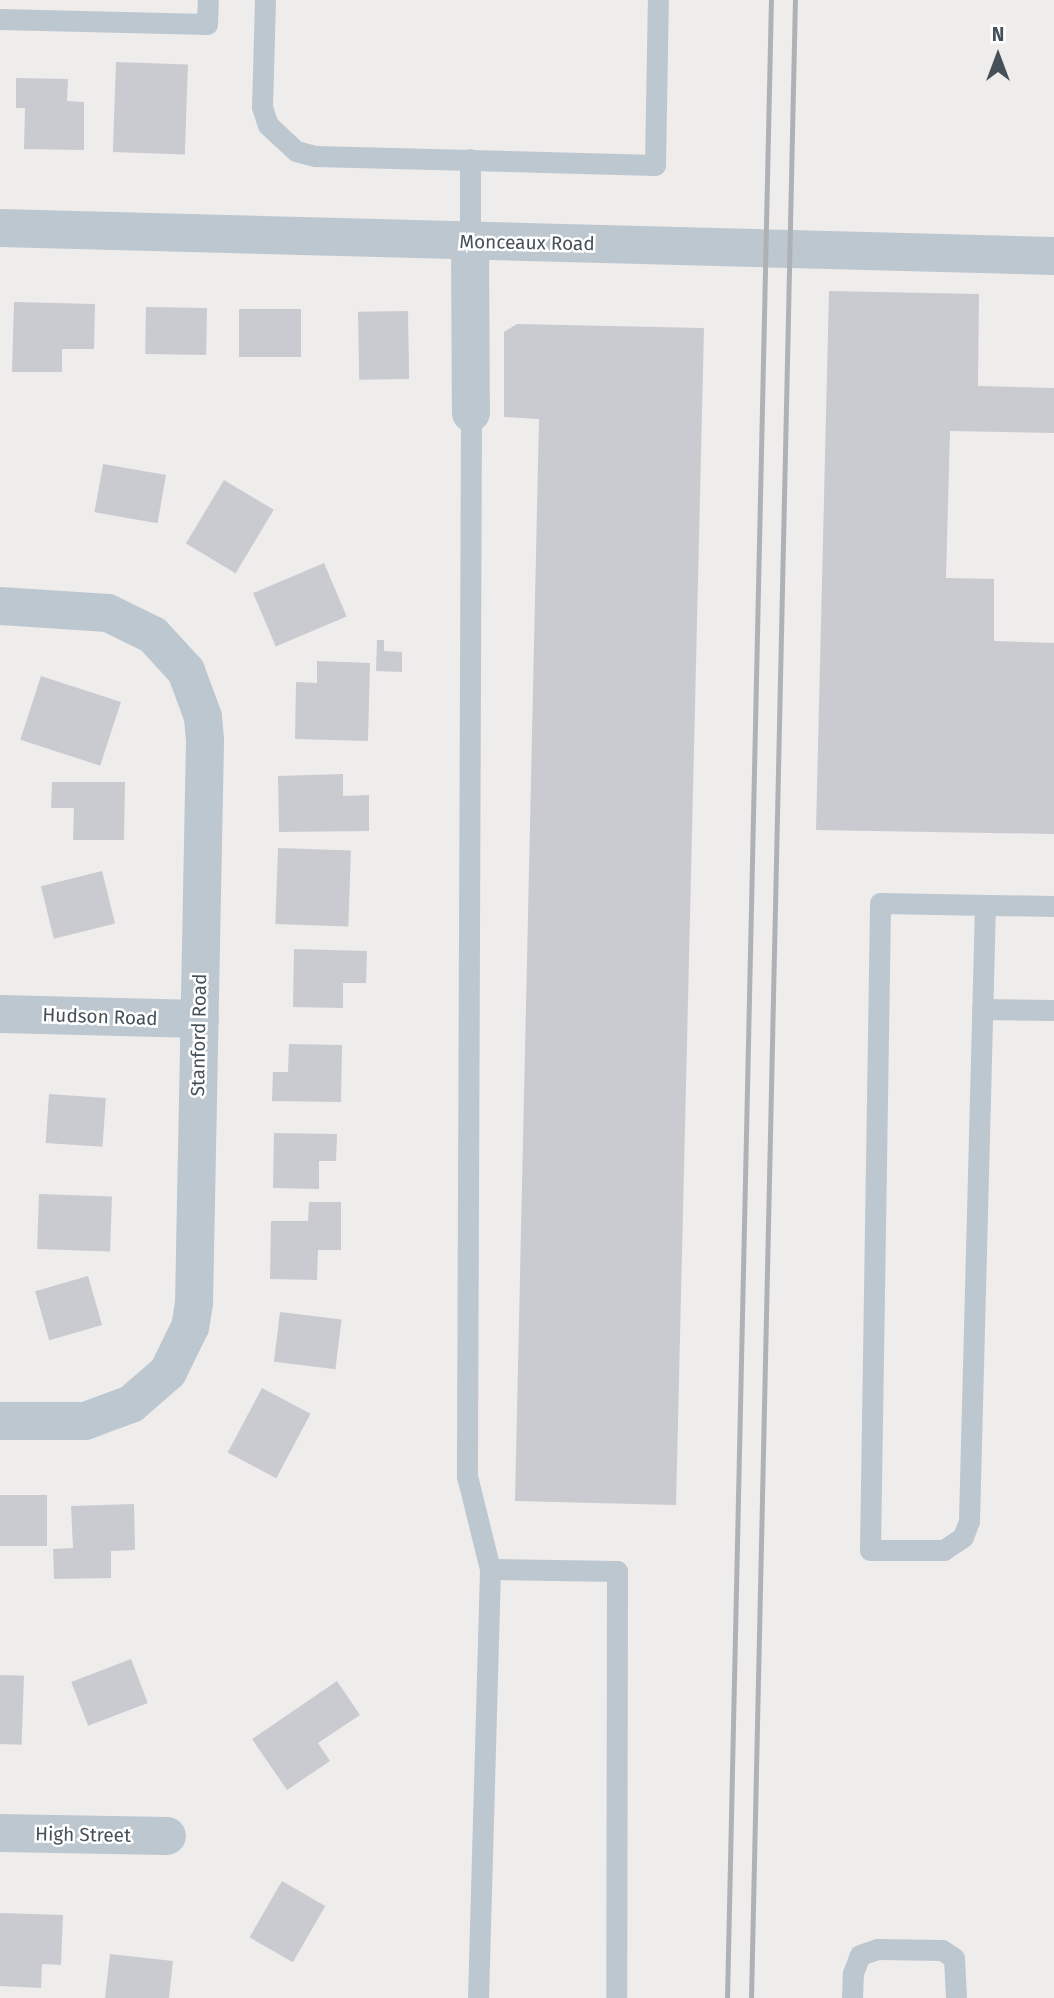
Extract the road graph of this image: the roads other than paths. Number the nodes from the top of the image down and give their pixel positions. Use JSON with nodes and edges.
{"nodes":[{"id":1,"x":208,"y":0,"type":"edge"},
{"id":2,"x":265,"y":0,"type":"edge"},
{"id":3,"x":658,"y":0,"type":"edge"},
{"id":4,"x":0,"y":19,"type":"edge"},
{"id":5,"x":470,"y":159,"type":"junction"},
{"id":6,"x":0,"y":228,"type":"edge"},
{"id":7,"x":470,"y":242,"type":"junction"},
{"id":8,"x":1054,"y":256,"type":"edge"},
{"id":9,"x":471,"y":413,"type":"joint"},
{"id":10,"x":0,"y":606,"type":"edge"},
{"id":11,"x":985,"y":905,"type":"junction"},
{"id":12,"x":1054,"y":906,"type":"edge"},
{"id":13,"x":982,"y":1009,"type":"junction"},
{"id":14,"x":1054,"y":1010,"type":"edge"},
{"id":15,"x":0,"y":1014,"type":"edge"},
{"id":16,"x":200,"y":1020,"type":"junction"},
{"id":17,"x":0,"y":1421,"type":"edge"},
{"id":18,"x":490,"y":1569,"type":"junction"},
{"id":19,"x":0,"y":1833,"type":"edge"},
{"id":20,"x":167,"y":1836,"type":"dead end"},
{"id":21,"x":478,"y":1998,"type":"edge"},
{"id":22,"x":616,"y":1998,"type":"edge"},
{"id":23,"x":852,"y":1998,"type":"edge"},
{"id":24,"x":956,"y":1998,"type":"edge"}],
"edges":[{"from":1,"to":4,"type":"lane"},
{"from":2,"to":5,"type":"lane"},
{"from":3,"to":5,"type":"lane"},
{"from":5,"to":7,"type":"lane"},
{"from":6,"to":7,"type":"street","name":"Monceaux Road"},
{"from":7,"to":8,"type":"street","name":"Monceaux Road"},
{"from":7,"to":9,"type":"street"},
{"from":9,"to":18,"type":"lane"},
{"from":10,"to":16,"type":"street","name":"Stanford Road"},
{"from":11,"to":12,"type":"lane"},
{"from":11,"to":13,"type":"lane"},
{"from":11,"to":13,"type":"lane"},
{"from":13,"to":14,"type":"lane"},
{"from":15,"to":16,"type":"street","name":"Hudson Road"},
{"from":16,"to":17,"type":"street","name":"Stanford Road"},
{"from":18,"to":21,"type":"lane"},
{"from":18,"to":22,"type":"lane"},
{"from":19,"to":20,"type":"street","name":"High Street"},
{"from":23,"to":24,"type":"lane"}]}
